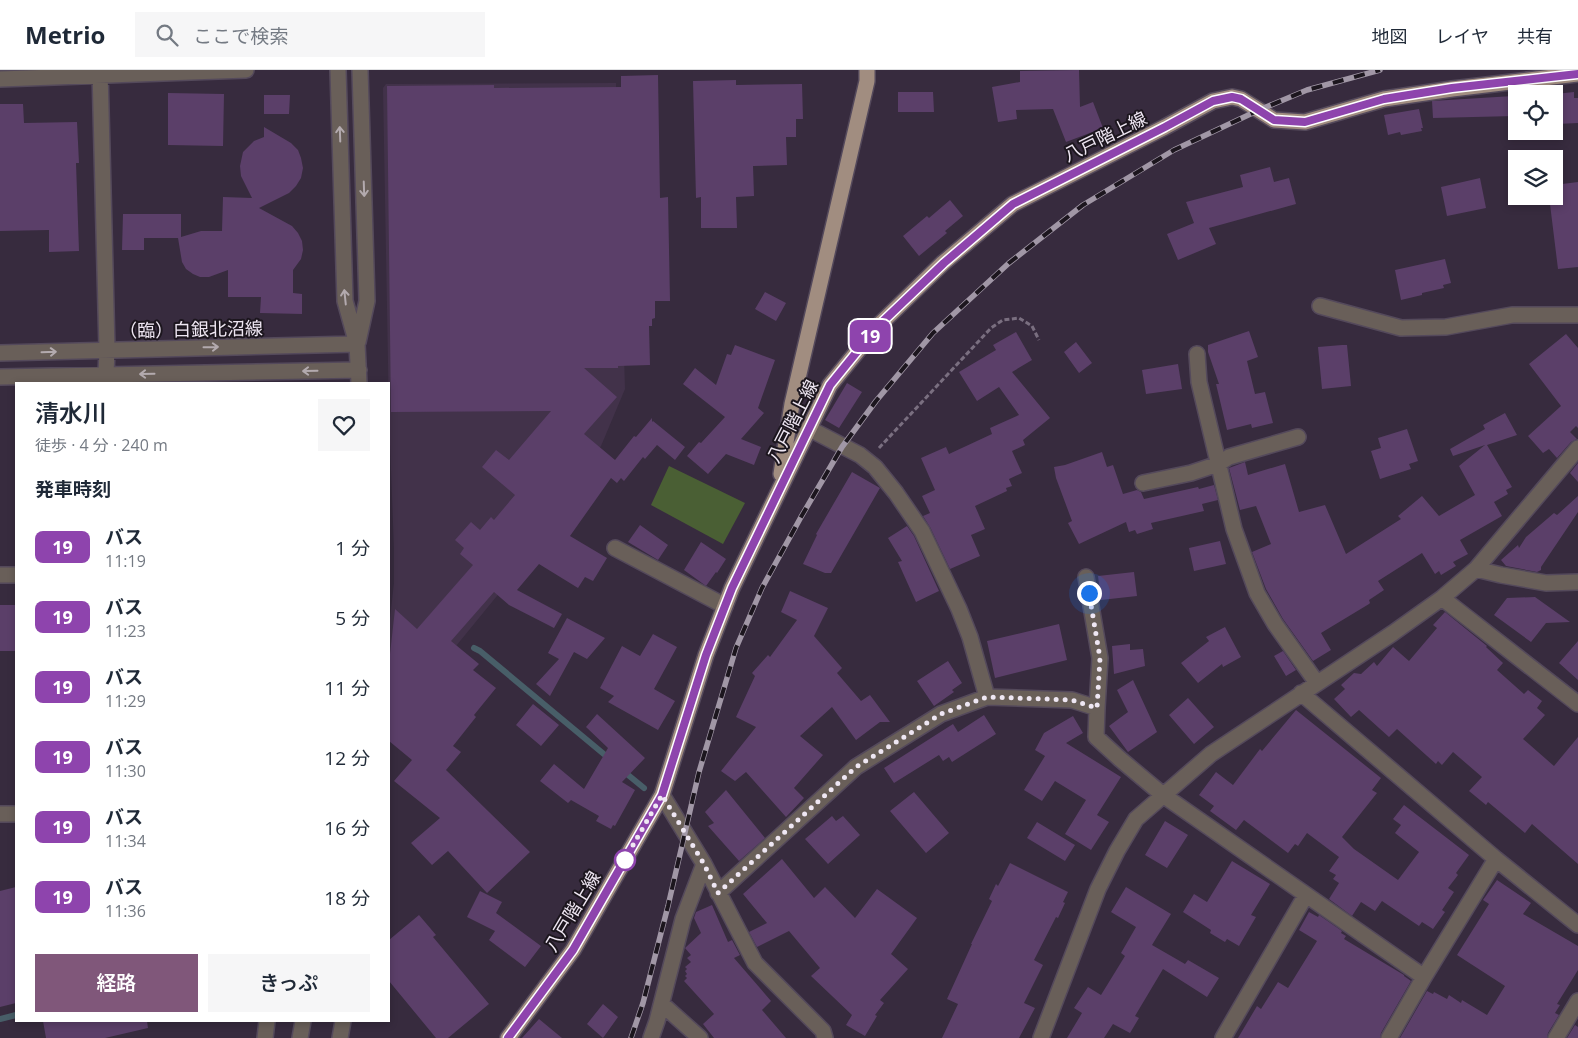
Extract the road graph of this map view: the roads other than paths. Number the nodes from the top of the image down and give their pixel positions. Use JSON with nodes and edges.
{"nodes":[{"id":1,"x":246,"y":70,"type":"edge"},
{"id":2,"x":338,"y":70,"type":"edge"},
{"id":3,"x":360,"y":70,"type":"edge"},
{"id":4,"x":867,"y":70,"type":"edge"},
{"id":5,"x":100,"y":73,"type":"edge"},
{"id":6,"x":1578,"y":74,"type":"edge"},
{"id":7,"x":0,"y":79,"type":"edge"},
{"id":8,"x":1320,"y":306,"type":"dead end"},
{"id":9,"x":1578,"y":315,"type":"edge"},
{"id":10,"x":357,"y":344,"type":"junction"},
{"id":11,"x":107,"y":350,"type":"junction"},
{"id":12,"x":0,"y":353,"type":"edge"},
{"id":13,"x":1197,"y":354,"type":"dead end"},
{"id":14,"x":106,"y":374,"type":"junction"},
{"id":15,"x":0,"y":377,"type":"edge"},
{"id":16,"x":359,"y":377,"type":"edge"},
{"id":17,"x":808,"y":428,"type":"junction"},
{"id":18,"x":1298,"y":437,"type":"dead end"},
{"id":19,"x":1578,"y":448,"type":"edge"},
{"id":20,"x":1218,"y":464,"type":"junction"},
{"id":21,"x":1143,"y":483,"type":"dead end"},
{"id":22,"x":778,"y":491,"type":"junction"},
{"id":23,"x":615,"y":548,"type":"dead end"},
{"id":24,"x":1476,"y":569,"type":"junction"},
{"id":25,"x":15,"y":574,"type":"edge"},
{"id":26,"x":0,"y":575,"type":"edge"},
{"id":27,"x":1086,"y":577,"type":"dead end"},
{"id":28,"x":1578,"y":582,"type":"edge"},
{"id":29,"x":1442,"y":598,"type":"junction"},
{"id":30,"x":725,"y":606,"type":"junction"},
{"id":31,"x":1317,"y":683,"type":"junction"},
{"id":32,"x":1301,"y":693,"type":"junction"},
{"id":33,"x":987,"y":697,"type":"junction"},
{"id":34,"x":1578,"y":704,"type":"edge"},
{"id":35,"x":1097,"y":708,"type":"junction"},
{"id":36,"x":662,"y":795,"type":"junction"},
{"id":37,"x":1163,"y":795,"type":"junction"},
{"id":38,"x":0,"y":814,"type":"edge"},
{"id":39,"x":15,"y":814,"type":"edge"},
{"id":40,"x":1496,"y":859,"type":"junction"},
{"id":41,"x":702,"y":862,"type":"junction"},
{"id":42,"x":718,"y":893,"type":"junction"},
{"id":43,"x":1306,"y":895,"type":"junction"},
{"id":44,"x":1578,"y":925,"type":"edge"},
{"id":45,"x":1424,"y":978,"type":"junction"},
{"id":46,"x":1578,"y":1001,"type":"edge"},
{"id":47,"x":662,"y":1004,"type":"junction"},
{"id":48,"x":302,"y":1022,"type":"edge"},
{"id":49,"x":343,"y":1022,"type":"edge"},
{"id":50,"x":511,"y":1037,"type":"edge"},
{"id":51,"x":300,"y":1038,"type":"edge"},
{"id":52,"x":340,"y":1038,"type":"edge"},
{"id":53,"x":651,"y":1038,"type":"edge"},
{"id":54,"x":700,"y":1038,"type":"edge"},
{"id":55,"x":825,"y":1038,"type":"edge"},
{"id":56,"x":1041,"y":1038,"type":"edge"},
{"id":57,"x":1223,"y":1038,"type":"edge"},
{"id":58,"x":1390,"y":1038,"type":"edge"},
{"id":59,"x":1556,"y":1038,"type":"edge"}],
"edges":[{"from":1,"to":5,"type":"street"},
{"from":10,"to":2,"type":"street","one_way":true},
{"from":3,"to":10,"type":"street","one_way":true},
{"from":4,"to":22,"type":"main road","name":"八戸階上線"},
{"from":5,"to":7,"type":"street"},
{"from":5,"to":11,"type":"street"},
{"from":6,"to":17,"type":"main road","name":"八戸階上線"},
{"from":8,"to":9,"type":"street"},
{"from":11,"to":10,"type":"street","name":"（臨）白銀北沼線","one_way":true},
{"from":10,"to":16,"type":"street"},
{"from":12,"to":11,"type":"street","name":"（臨）白銀北沼線","one_way":true},
{"from":11,"to":14,"type":"street"},
{"from":13,"to":20,"type":"street"},
{"from":14,"to":15,"type":"street"},
{"from":16,"to":14,"type":"street","one_way":true},
{"from":17,"to":22,"type":"main road","name":"八戸階上線"},
{"from":17,"to":33,"type":"street"},
{"from":18,"to":20,"type":"street"},
{"from":19,"to":24,"type":"street"},
{"from":20,"to":21,"type":"street"},
{"from":20,"to":31,"type":"street"},
{"from":22,"to":30,"type":"main road","name":"八戸階上線"},
{"from":23,"to":30,"type":"street"},
{"from":24,"to":28,"type":"street"},
{"from":24,"to":29,"type":"street"},
{"from":25,"to":26,"type":"street"},
{"from":27,"to":35,"type":"street"},
{"from":29,"to":31,"type":"street"},
{"from":29,"to":34,"type":"street"},
{"from":30,"to":36,"type":"main road","name":"八戸階上線"},
{"from":31,"to":32,"type":"street"},
{"from":32,"to":37,"type":"street"},
{"from":32,"to":40,"type":"street"},
{"from":33,"to":35,"type":"street"},
{"from":33,"to":42,"type":"street"},
{"from":35,"to":37,"type":"street"},
{"from":36,"to":41,"type":"street"},
{"from":36,"to":50,"type":"main road","name":"八戸階上線"},
{"from":37,"to":43,"type":"street"},
{"from":37,"to":56,"type":"street"},
{"from":38,"to":39,"type":"street"},
{"from":40,"to":44,"type":"street"},
{"from":40,"to":45,"type":"street"},
{"from":41,"to":42,"type":"street"},
{"from":41,"to":47,"type":"street"},
{"from":42,"to":55,"type":"street"},
{"from":43,"to":45,"type":"street"},
{"from":43,"to":57,"type":"street"},
{"from":45,"to":58,"type":"street"},
{"from":46,"to":59,"type":"street"},
{"from":47,"to":53,"type":"street"},
{"from":47,"to":54,"type":"street"},
{"from":48,"to":51,"type":"street"},
{"from":49,"to":52,"type":"street"}]}
